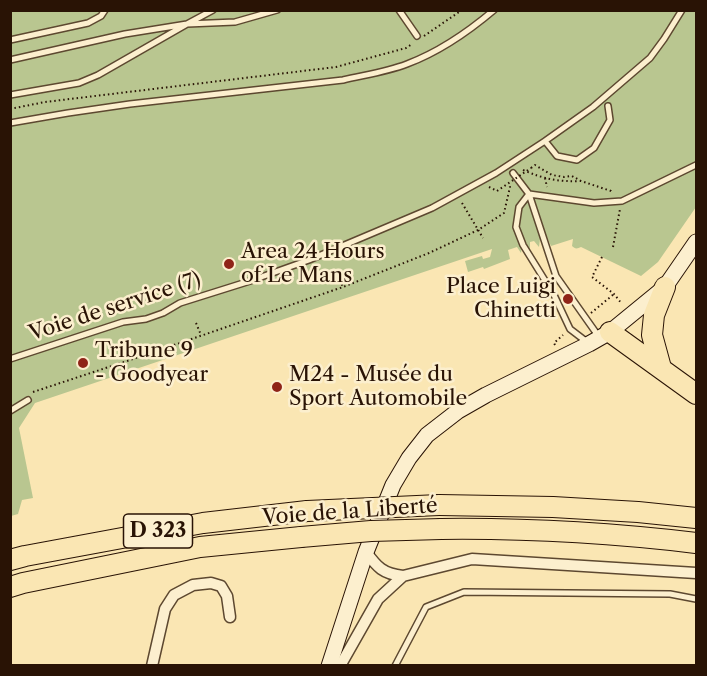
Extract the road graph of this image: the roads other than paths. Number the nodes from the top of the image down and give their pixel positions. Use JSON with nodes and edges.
{"nodes":[{"id":1,"x":105,"y":10,"type":"edge"},
{"id":2,"x":213,"y":10,"type":"edge"},
{"id":3,"x":277,"y":10,"type":"edge"},
{"id":4,"x":399,"y":10,"type":"edge"},
{"id":5,"x":495,"y":10,"type":"edge"},
{"id":6,"x":682,"y":10,"type":"edge"},
{"id":7,"x":187,"y":24,"type":"junction"},
{"id":8,"x":416,"y":39,"type":"road end"},
{"id":9,"x":10,"y":40,"type":"edge"},
{"id":10,"x":10,"y":60,"type":"edge"},
{"id":11,"x":10,"y":95,"type":"edge"},
{"id":12,"x":608,"y":106,"type":"dead end"},
{"id":13,"x":10,"y":123,"type":"edge"},
{"id":14,"x":545,"y":141,"type":"junction"},
{"id":15,"x":696,"y":165,"type":"edge"},
{"id":16,"x":513,"y":173,"type":"dead end"},
{"id":17,"x":529,"y":194,"type":"junction"},
{"id":18,"x":696,"y":242,"type":"edge"},
{"id":19,"x":665,"y":287,"type":"junction"},
{"id":20,"x":600,"y":338,"type":"junction"},
{"id":21,"x":10,"y":358,"type":"edge"},
{"id":22,"x":661,"y":368,"type":"junction"},
{"id":23,"x":696,"y":394,"type":"edge"},
{"id":24,"x":27,"y":397,"type":"road end"},
{"id":25,"x":10,"y":411,"type":"edge"},
{"id":26,"x":696,"y":518,"type":"edge"},
{"id":27,"x":696,"y":543,"type":"edge"},
{"id":28,"x":366,"y":552,"type":"junction"},
{"id":29,"x":10,"y":560,"type":"edge"},
{"id":30,"x":696,"y":573,"type":"edge"},
{"id":31,"x":403,"y":576,"type":"junction"},
{"id":32,"x":10,"y":587,"type":"edge"},
{"id":33,"x":696,"y":599,"type":"edge"},
{"id":34,"x":230,"y":617,"type":"dead end"},
{"id":35,"x":152,"y":666,"type":"edge"},
{"id":36,"x":329,"y":666,"type":"edge"},
{"id":37,"x":340,"y":666,"type":"edge"},
{"id":38,"x":395,"y":666,"type":"edge"}],
"edges":[{"from":1,"to":9,"type":"lane"},
{"from":2,"to":7,"type":"lane"},
{"from":3,"to":7,"type":"lane"},
{"from":4,"to":8,"type":"lane"},
{"from":5,"to":13,"type":"lane"},
{"from":6,"to":14,"type":"lane","name":"Voie de service (7)"},
{"from":7,"to":10,"type":"lane"},
{"from":7,"to":11,"type":"lane"},
{"from":12,"to":14,"type":"lane"},
{"from":14,"to":21,"type":"lane","name":"Voie de service (7)"},
{"from":15,"to":17,"type":"lane"},
{"from":16,"to":17,"type":"lane"},
{"from":17,"to":20,"type":"lane"},
{"from":17,"to":20,"type":"lane"},
{"from":18,"to":19,"type":"street"},
{"from":19,"to":20,"type":"street"},
{"from":19,"to":22,"type":"highway"},
{"from":20,"to":22,"type":"highway"},
{"from":20,"to":28,"type":"street"},
{"from":22,"to":23,"type":"highway"},
{"from":24,"to":25,"type":"lane"},
{"from":26,"to":29,"type":"highway","name":"Voie de la Liberté","number":"D 323","bridge":true},
{"from":27,"to":32,"type":"highway","name":"Voie de la Liberté","number":"D 323","bridge":true},
{"from":28,"to":31,"type":"street"},
{"from":28,"to":36,"type":"street"},
{"from":30,"to":31,"type":"street"},
{"from":31,"to":37,"type":"street"},
{"from":33,"to":38,"type":"lane"},
{"from":34,"to":35,"type":"street"}]}
